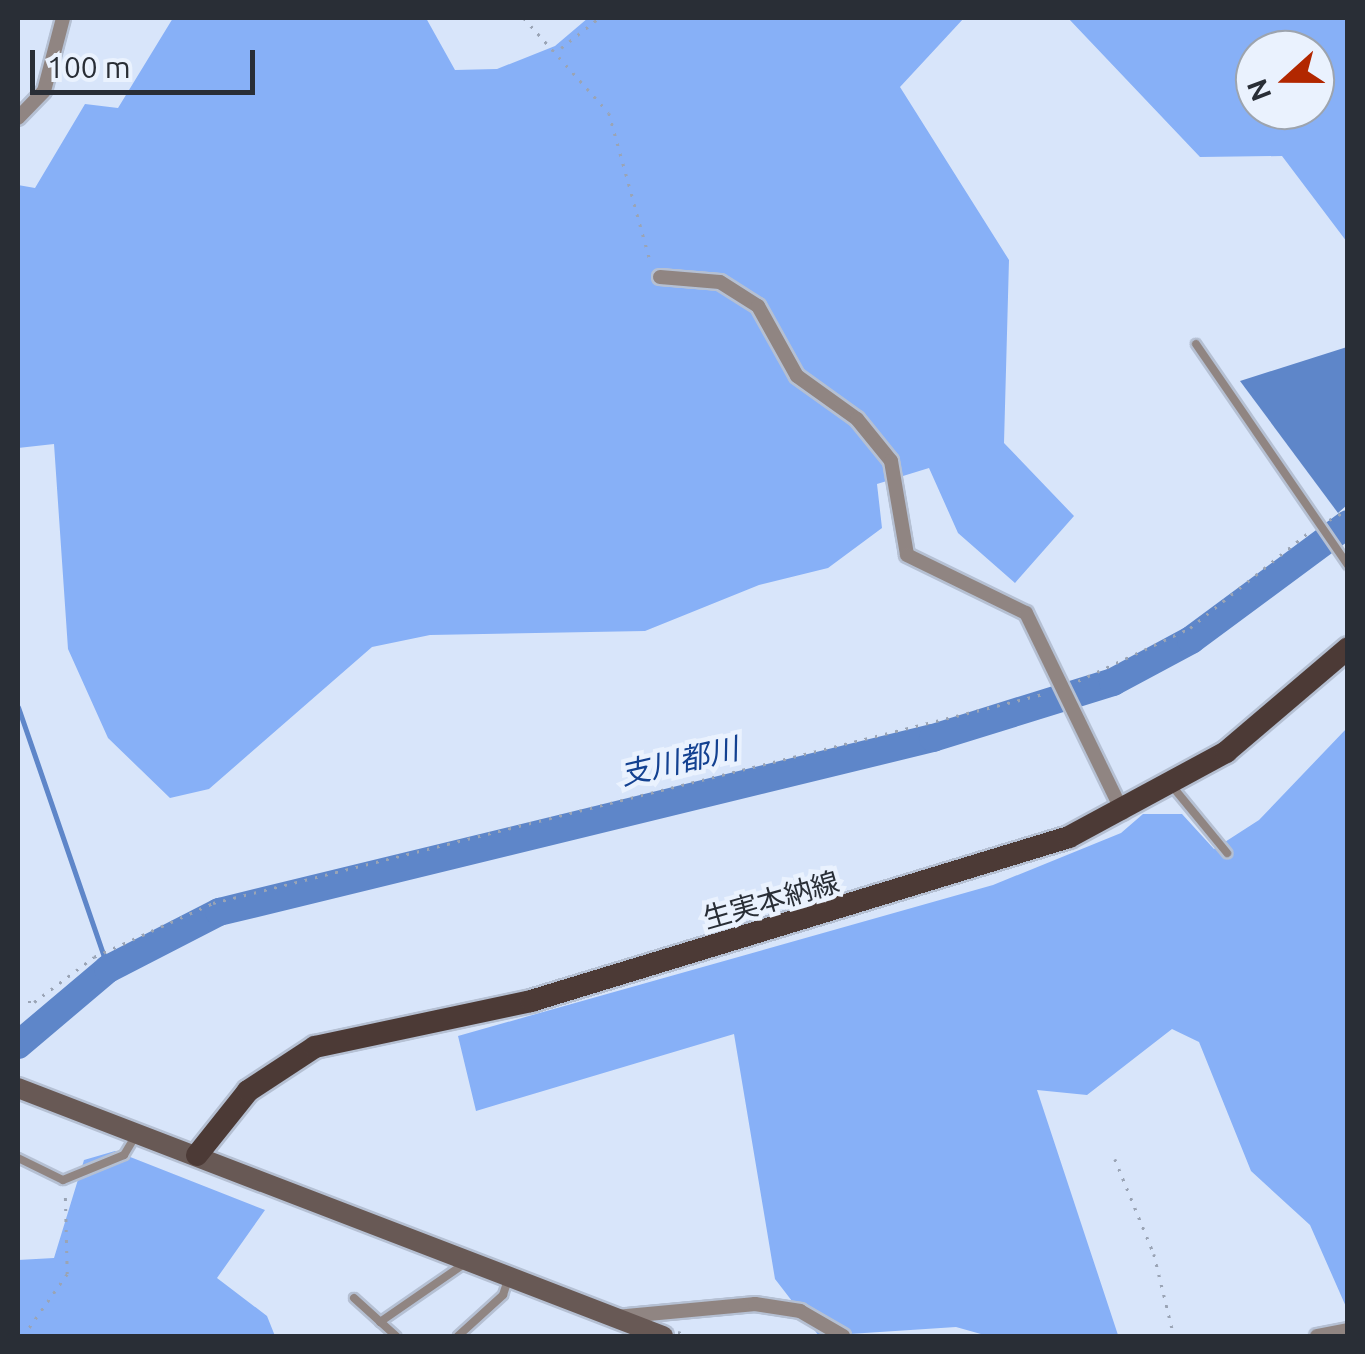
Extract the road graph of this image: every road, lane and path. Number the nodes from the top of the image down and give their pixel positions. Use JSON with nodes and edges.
{"nodes":[{"id":1,"x":62,"y":18,"type":"edge"},
{"id":2,"x":524,"y":18,"type":"edge"},
{"id":3,"x":599,"y":18,"type":"edge"},
{"id":4,"x":560,"y":48,"type":"junction"},
{"id":5,"x":18,"y":118,"type":"edge"},
{"id":6,"x":660,"y":277,"type":"joint"},
{"id":7,"x":1196,"y":344,"type":"dead end"},
{"id":8,"x":1348,"y":510,"type":"edge"},
{"id":9,"x":1318,"y":526,"type":"junction"},
{"id":10,"x":1348,"y":565,"type":"edge"},
{"id":11,"x":1348,"y":648,"type":"edge"},
{"id":12,"x":1069,"y":687,"type":"junction"},
{"id":13,"x":1172,"y":786,"type":"junction"},
{"id":14,"x":1123,"y":813,"type":"junction"},
{"id":15,"x":1227,"y":853,"type":"dead end"},
{"id":16,"x":18,"y":1002,"type":"edge"},
{"id":17,"x":21,"y":1096,"type":"edge"},
{"id":18,"x":137,"y":1133,"type":"junction"},
{"id":19,"x":197,"y":1156,"type":"junction"},
{"id":20,"x":18,"y":1158,"type":"edge"},
{"id":21,"x":1114,"y":1159,"type":"dead end"},
{"id":22,"x":66,"y":1180,"type":"junction"},
{"id":23,"x":469,"y":1261,"type":"junction"},
{"id":24,"x":508,"y":1276,"type":"junction"},
{"id":25,"x":354,"y":1298,"type":"dead end"},
{"id":26,"x":615,"y":1318,"type":"junction"},
{"id":27,"x":380,"y":1322,"type":"junction"},
{"id":28,"x":1348,"y":1330,"type":"edge"},
{"id":29,"x":23,"y":1336,"type":"edge"},
{"id":30,"x":396,"y":1336,"type":"edge"},
{"id":31,"x":458,"y":1336,"type":"edge"},
{"id":32,"x":663,"y":1336,"type":"edge"},
{"id":33,"x":843,"y":1336,"type":"edge"},
{"id":34,"x":1174,"y":1336,"type":"edge"},
{"id":35,"x":1317,"y":1336,"type":"edge"}],
"edges":[{"from":1,"to":5,"type":"street"},
{"from":2,"to":4,"type":"path"},
{"from":3,"to":4,"type":"path"},
{"from":4,"to":6,"type":"path"},
{"from":6,"to":12,"type":"street"},
{"from":7,"to":9,"type":"lane"},
{"from":8,"to":9,"type":"path"},
{"from":9,"to":10,"type":"lane"},
{"from":9,"to":12,"type":"path"},
{"from":11,"to":13,"type":"main road","name":"生実本納線"},
{"from":12,"to":14,"type":"street"},
{"from":12,"to":16,"type":"path"},
{"from":13,"to":14,"type":"main road","name":"生実本納線"},
{"from":13,"to":15,"type":"lane"},
{"from":14,"to":19,"type":"main road","name":"生実本納線"},
{"from":17,"to":18,"type":"street"},
{"from":18,"to":19,"type":"street"},
{"from":18,"to":22,"type":"lane"},
{"from":19,"to":23,"type":"street"},
{"from":20,"to":22,"type":"lane"},
{"from":21,"to":34,"type":"path"},
{"from":22,"to":29,"type":"path"},
{"from":23,"to":24,"type":"street"},
{"from":23,"to":27,"type":"lane"},
{"from":24,"to":26,"type":"street"},
{"from":24,"to":31,"type":"lane"},
{"from":25,"to":27,"type":"lane"},
{"from":26,"to":32,"type":"street"},
{"from":26,"to":33,"type":"street"},
{"from":27,"to":30,"type":"lane"},
{"from":28,"to":35,"type":"street"}]}
